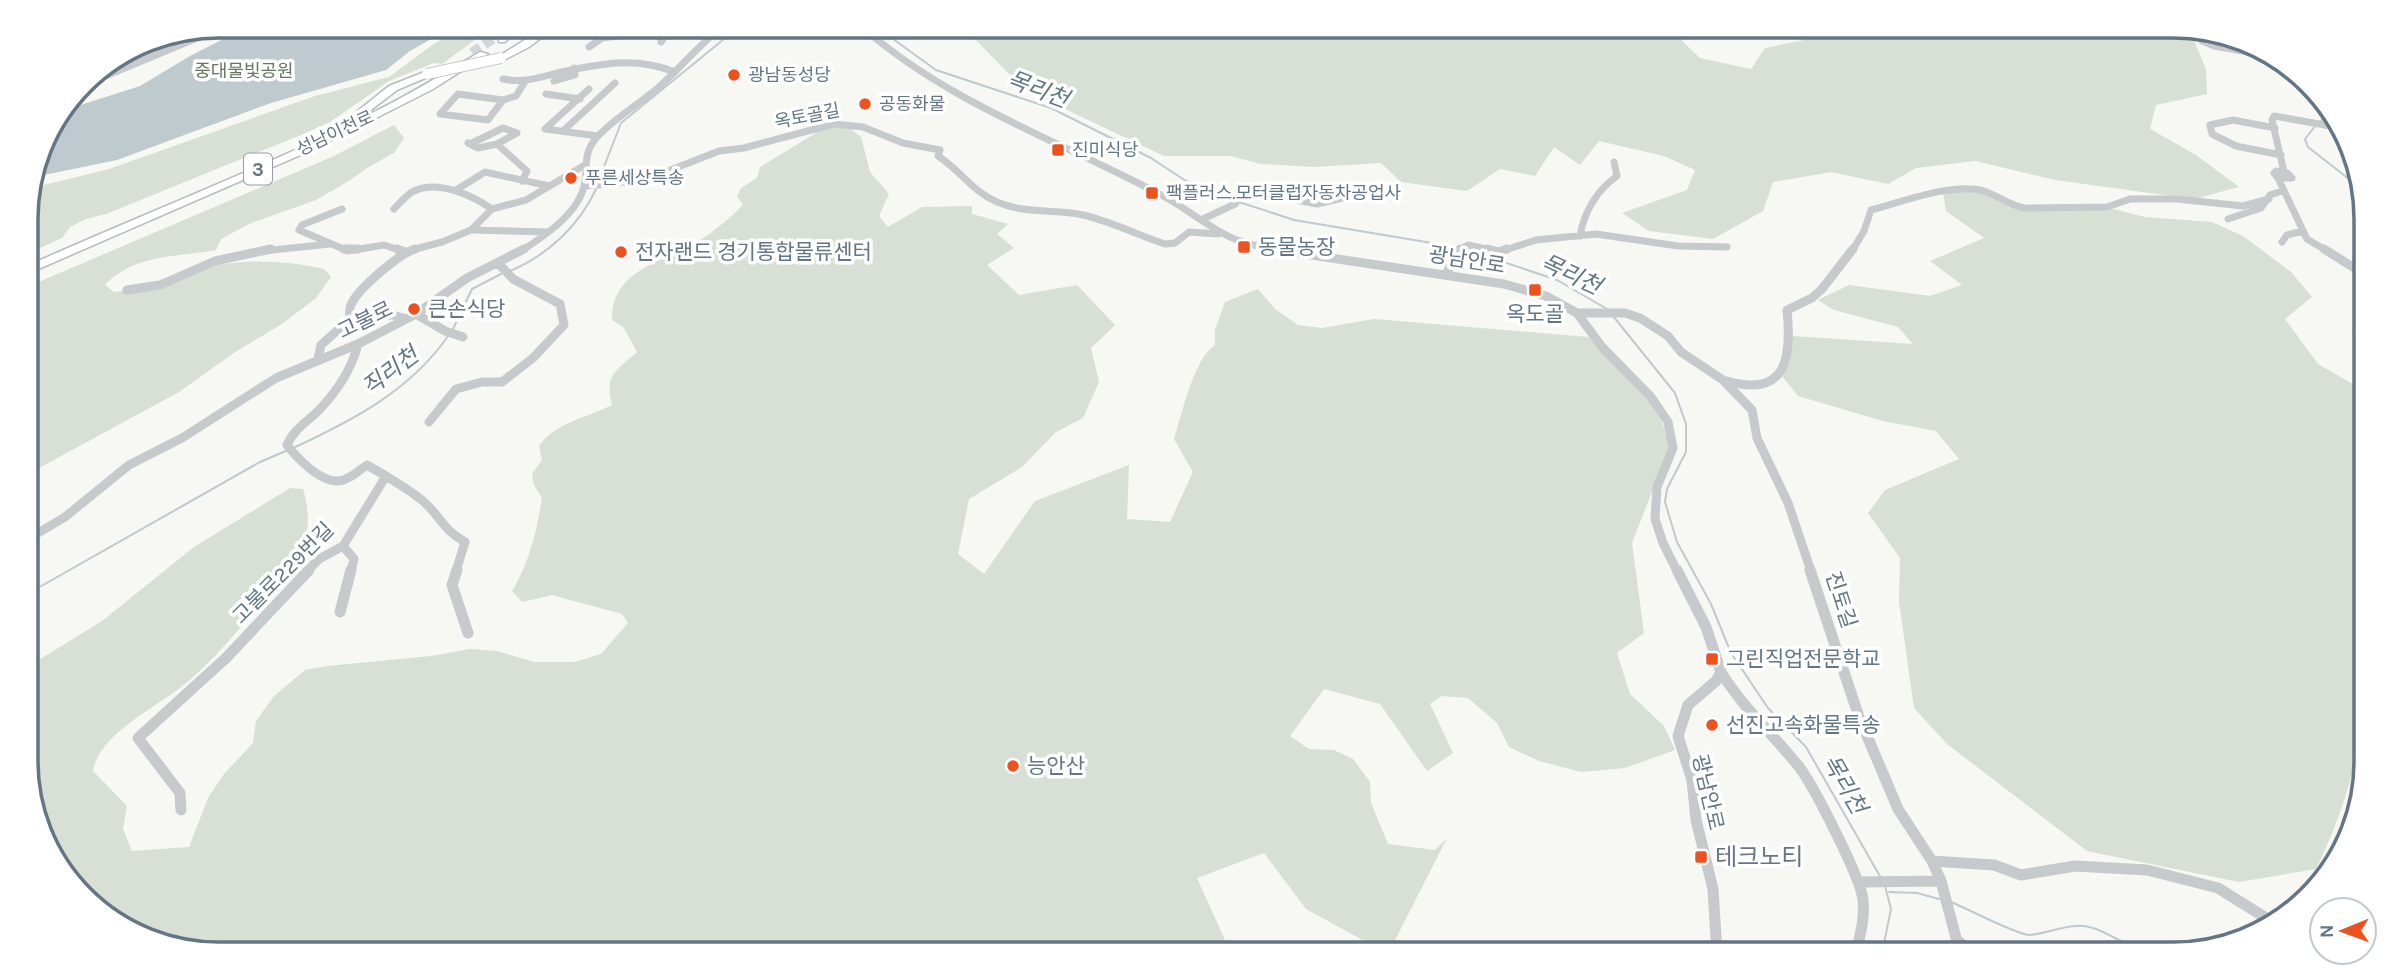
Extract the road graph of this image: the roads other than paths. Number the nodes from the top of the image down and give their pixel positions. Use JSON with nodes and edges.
{"nodes":[{"id":1,"x":536,"y":38,"type":"edge"},
{"id":2,"x":602,"y":38,"type":"edge"},
{"id":3,"x":664,"y":38,"type":"edge"},
{"id":4,"x":708,"y":38,"type":"edge"},
{"id":5,"x":874,"y":38,"type":"edge"},
{"id":6,"x":2202,"y":41,"type":"edge"},
{"id":7,"x":188,"y":42,"type":"edge"},
{"id":8,"x":661,"y":42,"type":"dead end"},
{"id":9,"x":589,"y":47,"type":"dead end"},
{"id":10,"x":2235,"y":50,"type":"edge"},
{"id":11,"x":631,"y":62,"type":"junction"},
{"id":12,"x":573,"y":68,"type":"junction"},
{"id":13,"x":115,"y":72,"type":"edge"},
{"id":14,"x":675,"y":72,"type":"junction"},
{"id":15,"x":624,"y":73,"type":"dead end"},
{"id":16,"x":503,"y":79,"type":"dead end"},
{"id":17,"x":526,"y":80,"type":"junction"},
{"id":18,"x":554,"y":81,"type":"dead end"},
{"id":19,"x":615,"y":83,"type":"dead end"},
{"id":20,"x":589,"y":89,"type":"dead end"},
{"id":21,"x":546,"y":94,"type":"dead end"},
{"id":22,"x":577,"y":99,"type":"junction"},
{"id":23,"x":503,"y":100,"type":"junction"},
{"id":24,"x":594,"y":102,"type":"junction"},
{"id":25,"x":344,"y":124,"type":"junction"},
{"id":26,"x":2326,"y":125,"type":"edge"},
{"id":27,"x":2275,"y":128,"type":"junction"},
{"id":28,"x":563,"y":131,"type":"junction"},
{"id":29,"x":598,"y":136,"type":"junction"},
{"id":30,"x":497,"y":144,"type":"junction"},
{"id":31,"x":2281,"y":155,"type":"junction"},
{"id":32,"x":1614,"y":162,"type":"dead end"},
{"id":33,"x":585,"y":165,"type":"junction"},
{"id":34,"x":522,"y":181,"type":"junction"},
{"id":35,"x":588,"y":185,"type":"junction"},
{"id":36,"x":549,"y":186,"type":"junction"},
{"id":37,"x":456,"y":190,"type":"junction"},
{"id":38,"x":2282,"y":191,"type":"junction"},
{"id":39,"x":1347,"y":197,"type":"dead end"},
{"id":40,"x":2269,"y":199,"type":"junction"},
{"id":41,"x":342,"y":209,"type":"dead end"},
{"id":42,"x":394,"y":209,"type":"dead end"},
{"id":43,"x":492,"y":209,"type":"junction"},
{"id":44,"x":2228,"y":219,"type":"dead end"},
{"id":45,"x":1202,"y":220,"type":"junction"},
{"id":46,"x":471,"y":230,"type":"junction"},
{"id":47,"x":2303,"y":231,"type":"junction"},
{"id":48,"x":548,"y":232,"type":"junction"},
{"id":49,"x":1226,"y":236,"type":"junction"},
{"id":50,"x":1580,"y":236,"type":"junction"},
{"id":51,"x":2282,"y":242,"type":"dead end"},
{"id":52,"x":330,"y":244,"type":"junction"},
{"id":53,"x":1727,"y":247,"type":"dead end"},
{"id":54,"x":405,"y":251,"type":"junction"},
{"id":55,"x":39,"y":263,"type":"edge"},
{"id":56,"x":39,"y":263,"type":"edge"},
{"id":57,"x":498,"y":263,"type":"junction"},
{"id":58,"x":2354,"y":268,"type":"edge"},
{"id":59,"x":1446,"y":274,"type":"junction"},
{"id":60,"x":127,"y":290,"type":"dead end"},
{"id":61,"x":1577,"y":313,"type":"junction"},
{"id":62,"x":416,"y":314,"type":"junction"},
{"id":63,"x":351,"y":315,"type":"junction"},
{"id":64,"x":406,"y":319,"type":"junction"},
{"id":65,"x":463,"y":337,"type":"dead end"},
{"id":66,"x":358,"y":344,"type":"junction"},
{"id":67,"x":318,"y":359,"type":"junction"},
{"id":68,"x":1723,"y":380,"type":"junction"},
{"id":69,"x":429,"y":422,"type":"dead end"},
{"id":70,"x":386,"y":476,"type":"junction"},
{"id":71,"x":38,"y":533,"type":"edge"},
{"id":72,"x":343,"y":546,"type":"junction"},
{"id":73,"x":340,"y":612,"type":"dead end"},
{"id":74,"x":468,"y":633,"type":"dead end"},
{"id":75,"x":1721,"y":671,"type":"junction"},
{"id":76,"x":181,"y":810,"type":"dead end"},
{"id":77,"x":1932,"y":861,"type":"junction"},
{"id":78,"x":1941,"y":881,"type":"junction"},
{"id":79,"x":1865,"y":882,"type":"junction"},
{"id":80,"x":2264,"y":917,"type":"edge"},
{"id":81,"x":1716,"y":941,"type":"edge"},
{"id":82,"x":1858,"y":941,"type":"edge"},
{"id":83,"x":1958,"y":941,"type":"edge"}],
"edges":[{"from":1,"to":25,"type":"highway","bridge":true},
{"from":2,"to":9,"type":"street"},
{"from":3,"to":8,"type":"street"},
{"from":4,"to":14,"type":"street","name":"고불로"},
{"from":5,"to":45,"type":"street","name":"광남안로"},
{"from":6,"to":10,"type":"street"},
{"from":7,"to":13,"type":"street"},
{"from":11,"to":12,"type":"street"},
{"from":11,"to":14,"type":"street"},
{"from":11,"to":15,"type":"street"},
{"from":12,"to":17,"type":"street"},
{"from":12,"to":18,"type":"street"},
{"from":14,"to":29,"type":"street","name":"고불로"},
{"from":16,"to":17,"type":"street"},
{"from":17,"to":23,"type":"street"},
{"from":19,"to":24,"type":"street"},
{"from":20,"to":22,"type":"street"},
{"from":21,"to":22,"type":"street"},
{"from":22,"to":24,"type":"street"},
{"from":22,"to":28,"type":"street"},
{"from":23,"to":23,"type":"street"},
{"from":24,"to":28,"type":"street"},
{"from":25,"to":55,"type":"highway","name":"성남이천로","number":"3"},
{"from":25,"to":56,"type":"highway","name":"성남이천로","number":"3"},
{"from":26,"to":27,"type":"street"},
{"from":27,"to":31,"type":"street"},
{"from":27,"to":31,"type":"street"},
{"from":28,"to":29,"type":"street"},
{"from":29,"to":33,"type":"street","name":"고불로"},
{"from":30,"to":30,"type":"street"},
{"from":30,"to":34,"type":"street"},
{"from":31,"to":38,"type":"street"},
{"from":32,"to":50,"type":"street"},
{"from":33,"to":35,"type":"street","name":"고불로"},
{"from":33,"to":36,"type":"street"},
{"from":34,"to":36,"type":"street"},
{"from":34,"to":37,"type":"street"},
{"from":35,"to":48,"type":"street","name":"고불로"},
{"from":35,"to":49,"type":"street","name":"옥토골길"},
{"from":36,"to":43,"type":"street"},
{"from":37,"to":42,"type":"street"},
{"from":37,"to":43,"type":"street"},
{"from":38,"to":40,"type":"street"},
{"from":38,"to":47,"type":"street"},
{"from":39,"to":45,"type":"street"},
{"from":40,"to":44,"type":"street"},
{"from":40,"to":68,"type":"street"},
{"from":41,"to":52,"type":"street"},
{"from":43,"to":46,"type":"street"},
{"from":45,"to":49,"type":"street","name":"광남안로"},
{"from":46,"to":48,"type":"street"},
{"from":46,"to":54,"type":"street"},
{"from":47,"to":51,"type":"street"},
{"from":47,"to":58,"type":"street"},
{"from":48,"to":57,"type":"street","name":"고불로"},
{"from":49,"to":59,"type":"street","name":"광남안로"},
{"from":50,"to":53,"type":"street"},
{"from":50,"to":59,"type":"street"},
{"from":52,"to":54,"type":"street"},
{"from":52,"to":60,"type":"street"},
{"from":54,"to":63,"type":"street"},
{"from":57,"to":62,"type":"street","name":"고불로"},
{"from":57,"to":69,"type":"street"},
{"from":59,"to":61,"type":"street","name":"광남안로"},
{"from":61,"to":68,"type":"street","name":"진토길"},
{"from":61,"to":75,"type":"street","name":"광남안로"},
{"from":62,"to":64,"type":"street","name":"고불로"},
{"from":62,"to":65,"type":"street"},
{"from":63,"to":64,"type":"street"},
{"from":63,"to":67,"type":"street"},
{"from":64,"to":66,"type":"street","name":"고불로"},
{"from":66,"to":67,"type":"street","name":"고불로"},
{"from":66,"to":70,"type":"street"},
{"from":67,"to":71,"type":"street","name":"고불로"},
{"from":68,"to":77,"type":"street","name":"진토길"},
{"from":70,"to":72,"type":"street","name":"고불로229번길"},
{"from":70,"to":74,"type":"street"},
{"from":72,"to":73,"type":"street"},
{"from":72,"to":76,"type":"street","name":"고불로229번길"},
{"from":75,"to":79,"type":"street"},
{"from":75,"to":81,"type":"street","name":"광남안로"},
{"from":77,"to":78,"type":"street","name":"진토길"},
{"from":77,"to":80,"type":"street"},
{"from":78,"to":79,"type":"street"},
{"from":78,"to":83,"type":"street","name":"진토길"},
{"from":79,"to":82,"type":"street"}]}
